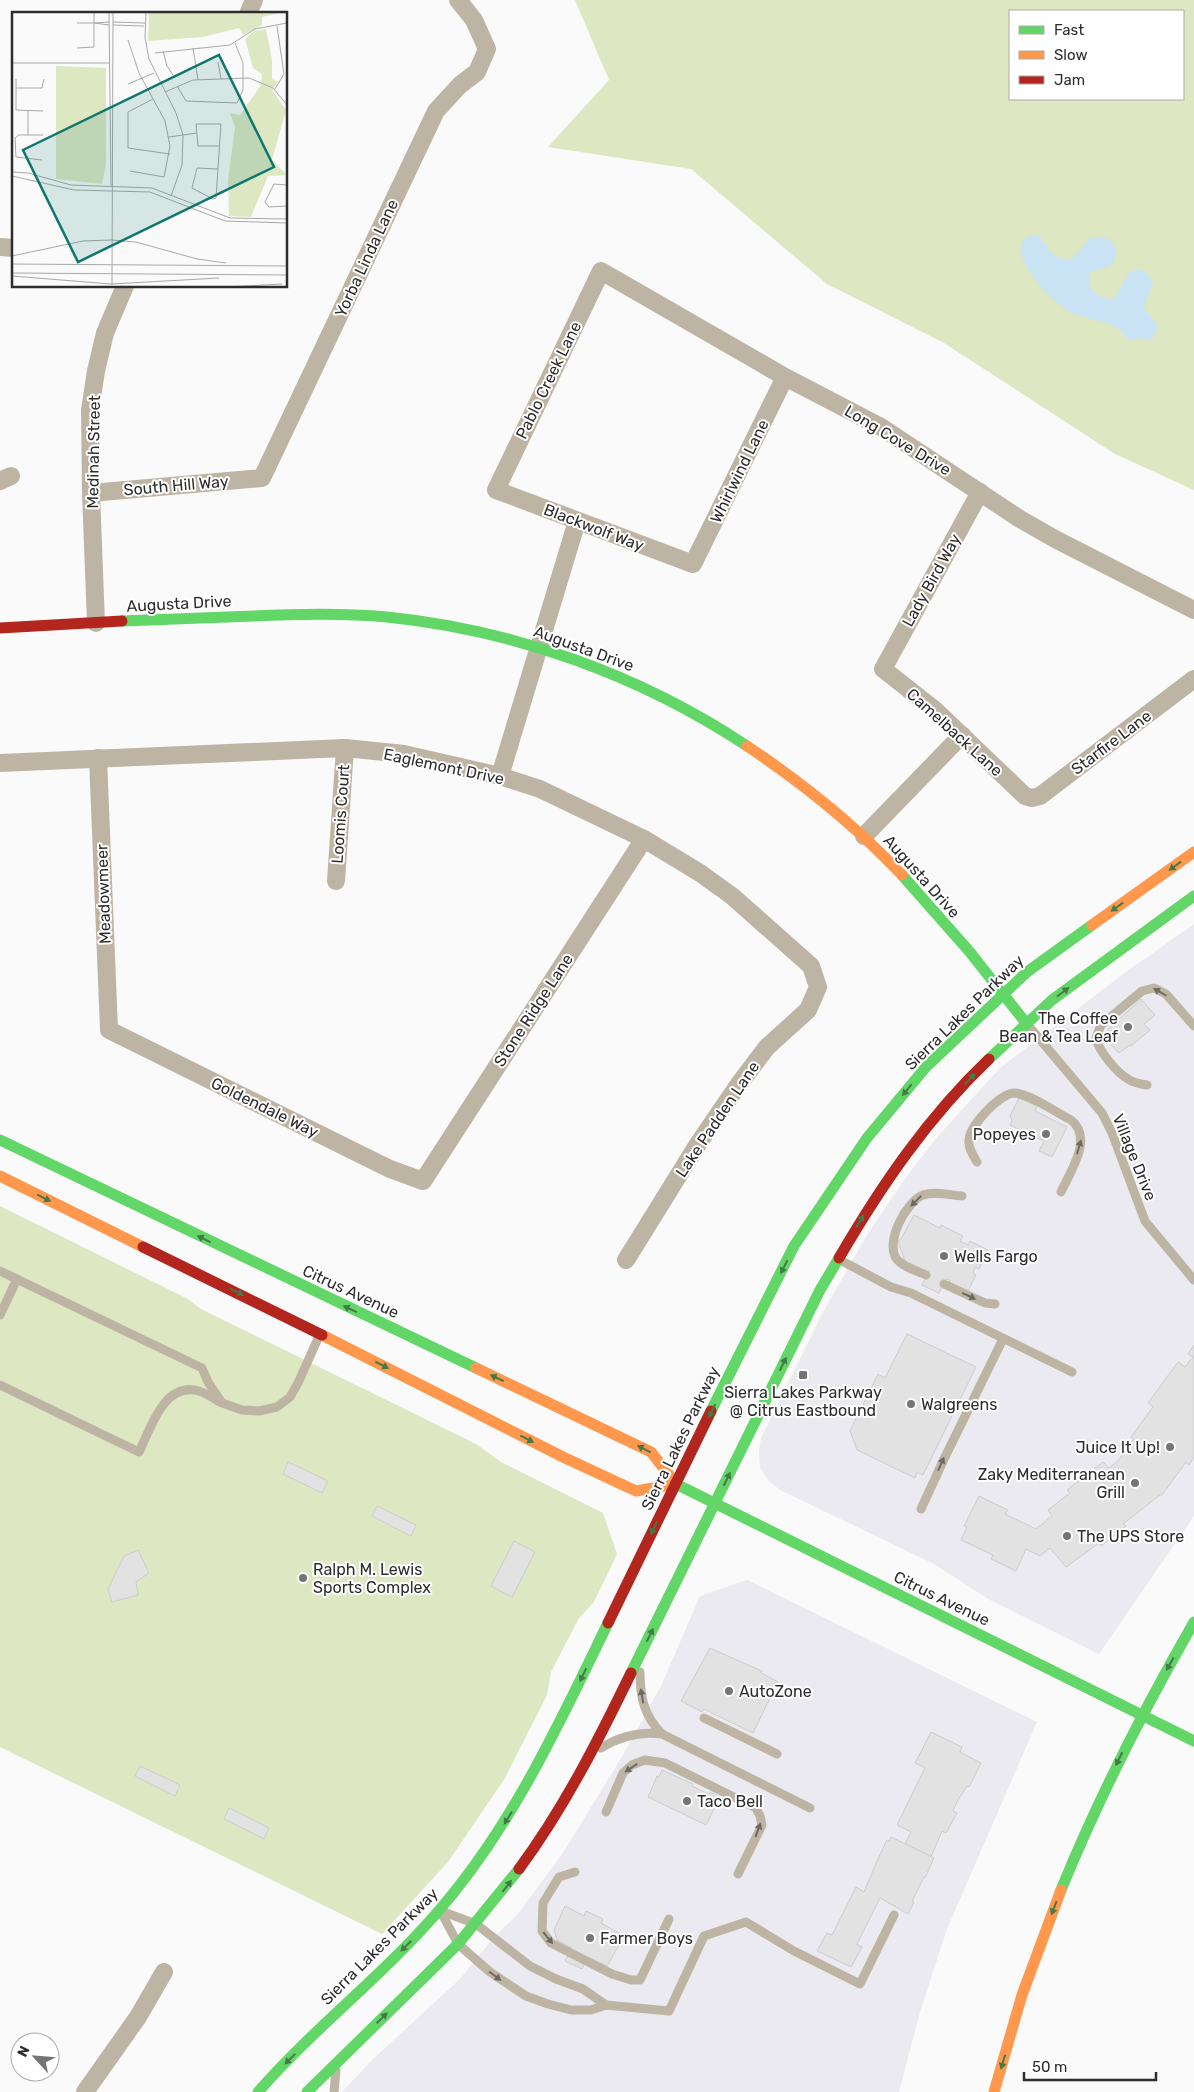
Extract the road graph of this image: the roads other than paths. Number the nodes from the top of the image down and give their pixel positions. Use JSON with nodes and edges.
{"nodes":[{"id":1,"x":254,"y":0,"type":"edge"},
{"id":2,"x":458,"y":0,"type":"edge"},
{"id":3,"x":249,"y":12,"type":"edge"},
{"id":4,"x":601,"y":271,"type":"joint"},
{"id":5,"x":122,"y":288,"type":"edge"},
{"id":6,"x":786,"y":377,"type":"junction"},
{"id":7,"x":262,"y":478,"type":"joint"},
{"id":8,"x":496,"y":490,"type":"joint"},
{"id":9,"x":980,"y":492,"type":"junction"},
{"id":10,"x":91,"y":493,"type":"junction"},
{"id":11,"x":577,"y":521,"type":"junction"},
{"id":12,"x":693,"y":564,"type":"joint"},
{"id":13,"x":1194,"y":610,"type":"edge"},
{"id":14,"x":96,"y":623,"type":"junction"},
{"id":15,"x":0,"y":628,"type":"edge"},
{"id":16,"x":538,"y":648,"type":"junction"},
{"id":17,"x":883,"y":669,"type":"joint"},
{"id":18,"x":1194,"y":679,"type":"edge"},
{"id":19,"x":962,"y":734,"type":"junction"},
{"id":20,"x":344,"y":748,"type":"junction"},
{"id":21,"x":98,"y":758,"type":"junction"},
{"id":22,"x":0,"y":763,"type":"edge"},
{"id":23,"x":500,"y":776,"type":"junction"},
{"id":24,"x":1025,"y":796,"type":"joint"},
{"id":25,"x":864,"y":836,"type":"junction"},
{"id":26,"x":644,"y":839,"type":"junction"},
{"id":27,"x":1194,"y":852,"type":"edge"},
{"id":28,"x":336,"y":881,"type":"dead end"},
{"id":29,"x":1194,"y":896,"type":"edge"},
{"id":30,"x":818,"y":987,"type":"joint"},
{"id":31,"x":1004,"y":994,"type":"junction"},
{"id":32,"x":1026,"y":1023,"type":"junction"},
{"id":33,"x":1194,"y":1026,"type":"edge"},
{"id":34,"x":109,"y":1030,"type":"joint"},
{"id":35,"x":1147,"y":1085,"type":"dead end"},
{"id":36,"x":0,"y":1140,"type":"edge"},
{"id":37,"x":977,"y":1162,"type":"dead end"},
{"id":38,"x":0,"y":1176,"type":"edge"},
{"id":39,"x":423,"y":1181,"type":"joint"},
{"id":40,"x":1060,"y":1192,"type":"dead end"},
{"id":41,"x":962,"y":1196,"type":"dead end"},
{"id":42,"x":837,"y":1259,"type":"junction"},
{"id":43,"x":626,"y":1260,"type":"dead end"},
{"id":44,"x":0,"y":1271,"type":"edge"},
{"id":45,"x":926,"y":1275,"type":"dead end"},
{"id":46,"x":17,"y":1279,"type":"junction"},
{"id":47,"x":1194,"y":1280,"type":"edge"},
{"id":48,"x":944,"y":1284,"type":"dead end"},
{"id":49,"x":995,"y":1304,"type":"dead end"},
{"id":50,"x":0,"y":1315,"type":"edge"},
{"id":51,"x":321,"y":1334,"type":"junction"},
{"id":52,"x":1003,"y":1339,"type":"junction"},
{"id":53,"x":1072,"y":1372,"type":"dead end"},
{"id":54,"x":0,"y":1385,"type":"edge"},
{"id":55,"x":222,"y":1403,"type":"junction"},
{"id":56,"x":676,"y":1484,"type":"junction"},
{"id":57,"x":714,"y":1504,"type":"junction"},
{"id":58,"x":921,"y":1509,"type":"dead end"},
{"id":59,"x":1194,"y":1622,"type":"edge"},
{"id":60,"x":642,"y":1652,"type":"junction"},
{"id":61,"x":1141,"y":1716,"type":"junction"},
{"id":62,"x":704,"y":1718,"type":"dead end"},
{"id":63,"x":662,"y":1734,"type":"junction"},
{"id":64,"x":1194,"y":1741,"type":"edge"},
{"id":65,"x":777,"y":1754,"type":"dead end"},
{"id":66,"x":590,"y":1755,"type":"junction"},
{"id":67,"x":810,"y":1808,"type":"dead end"},
{"id":68,"x":606,"y":1812,"type":"dead end"},
{"id":69,"x":575,"y":1872,"type":"dead end"},
{"id":70,"x":738,"y":1874,"type":"dead end"},
{"id":71,"x":440,"y":1910,"type":"junction"},
{"id":72,"x":894,"y":1915,"type":"dead end"},
{"id":73,"x":669,"y":1919,"type":"dead end"},
{"id":74,"x":476,"y":1924,"type":"junction"},
{"id":75,"x":458,"y":1944,"type":"junction"},
{"id":76,"x":164,"y":1972,"type":"dead end"},
{"id":77,"x":606,"y":2005,"type":"junction"},
{"id":78,"x":339,"y":2059,"type":"junction"},
{"id":79,"x":85,"y":2092,"type":"edge"},
{"id":80,"x":258,"y":2092,"type":"edge"},
{"id":81,"x":307,"y":2092,"type":"edge"},
{"id":82,"x":334,"y":2092,"type":"edge"},
{"id":83,"x":994,"y":2092,"type":"edge"}],
"edges":[{"from":1,"to":3,"type":"street"},
{"from":2,"to":7,"type":"street","name":"Yorba Linda Lane"},
{"from":4,"to":6,"type":"street","name":"Long Cove Drive"},
{"from":4,"to":8,"type":"street","name":"Pablo Creek Lane"},
{"from":5,"to":10,"type":"street","name":"Medinah Street"},
{"from":6,"to":9,"type":"street","name":"Long Cove Drive"},
{"from":6,"to":12,"type":"street","name":"Whirlwind Lane"},
{"from":7,"to":10,"type":"street","name":"South Hill Way"},
{"from":8,"to":11,"type":"street","name":"Blackwolf Way"},
{"from":9,"to":13,"type":"street","name":"Long Cove Drive"},
{"from":9,"to":17,"type":"street","name":"Lady Bird Way"},
{"from":10,"to":14,"type":"street","name":"Medinah Street"},
{"from":11,"to":12,"type":"street","name":"Blackwolf Way"},
{"from":11,"to":16,"type":"street"},
{"from":14,"to":15,"type":"main road","name":"Augusta Drive"},
{"from":14,"to":16,"type":"main road","name":"Augusta Drive"},
{"from":16,"to":23,"type":"street"},
{"from":16,"to":25,"type":"main road","name":"Augusta Drive"},
{"from":17,"to":19,"type":"street","name":"Camelback Lane"},
{"from":18,"to":24,"type":"street","name":"Starfire Lane"},
{"from":19,"to":24,"type":"street","name":"Camelback Lane"},
{"from":19,"to":25,"type":"street"},
{"from":20,"to":21,"type":"street","name":"Eaglemont Drive"},
{"from":20,"to":23,"type":"street","name":"Eaglemont Drive"},
{"from":20,"to":28,"type":"street","name":"Loomis Court"},
{"from":21,"to":22,"type":"street","name":"Eaglemont Drive"},
{"from":21,"to":34,"type":"street","name":"Meadowmeer"},
{"from":23,"to":26,"type":"street","name":"Eaglemont Drive"},
{"from":25,"to":31,"type":"main road","name":"Augusta Drive"},
{"from":26,"to":30,"type":"street","name":"Eaglemont Drive"},
{"from":26,"to":39,"type":"street","name":"Stone Ridge Lane"},
{"from":27,"to":31,"type":"main road","name":"Sierra Lakes Parkway","one_way":true},
{"from":32,"to":29,"type":"main road","one_way":true},
{"from":30,"to":43,"type":"street","name":"Lake Padden Lane"},
{"from":31,"to":32,"type":"main road","name":"Augusta Drive"},
{"from":31,"to":56,"type":"main road","name":"Sierra Lakes Parkway","one_way":true},
{"from":42,"to":32,"type":"main road","one_way":true},
{"from":32,"to":47,"type":"lane","name":"Village Drive"},
{"from":33,"to":35,"type":"lane","one_way":true},
{"from":34,"to":39,"type":"street","name":"Goldendale Way"},
{"from":56,"to":36,"type":"main road","name":"Citrus Avenue","one_way":true},
{"from":40,"to":37,"type":"lane","one_way":true},
{"from":38,"to":51,"type":"main road","one_way":true},
{"from":41,"to":45,"type":"lane","one_way":true},
{"from":42,"to":52,"type":"lane"},
{"from":57,"to":42,"type":"main road","one_way":true},
{"from":44,"to":46,"type":"lane"},
{"from":46,"to":50,"type":"lane"},
{"from":46,"to":55,"type":"lane"},
{"from":48,"to":49,"type":"lane","one_way":true},
{"from":51,"to":55,"type":"lane"},
{"from":51,"to":56,"type":"main road","one_way":true},
{"from":52,"to":53,"type":"lane"},
{"from":58,"to":52,"type":"lane","one_way":true},
{"from":54,"to":55,"type":"lane"},
{"from":56,"to":57,"type":"main road","name":"Citrus Avenue"},
{"from":56,"to":71,"type":"main road","name":"Sierra Lakes Parkway","one_way":true},
{"from":60,"to":57,"type":"main road","one_way":true},
{"from":57,"to":61,"type":"main road","name":"Citrus Avenue"},
{"from":59,"to":61,"type":"main road","one_way":true},
{"from":63,"to":60,"type":"lane","one_way":true},
{"from":60,"to":66,"type":"main road"},
{"from":61,"to":64,"type":"main road","name":"Citrus Avenue"},
{"from":61,"to":83,"type":"main road","one_way":true},
{"from":62,"to":65,"type":"lane"},
{"from":63,"to":66,"type":"lane"},
{"from":63,"to":67,"type":"lane"},
{"from":74,"to":66,"type":"main road","one_way":true},
{"from":70,"to":68,"type":"lane","one_way":true},
{"from":69,"to":73,"type":"lane","one_way":true},
{"from":71,"to":74,"type":"lane"},
{"from":71,"to":75,"type":"lane"},
{"from":71,"to":80,"type":"main road","name":"Sierra Lakes Parkway","one_way":true},
{"from":72,"to":77,"type":"lane"},
{"from":74,"to":75,"type":"main road"},
{"from":74,"to":77,"type":"lane"},
{"from":75,"to":77,"type":"lane","one_way":true},
{"from":78,"to":75,"type":"main road","one_way":true},
{"from":76,"to":79,"type":"street"},
{"from":78,"to":81,"type":"main road"},
{"from":78,"to":82,"type":"lane"}]}
